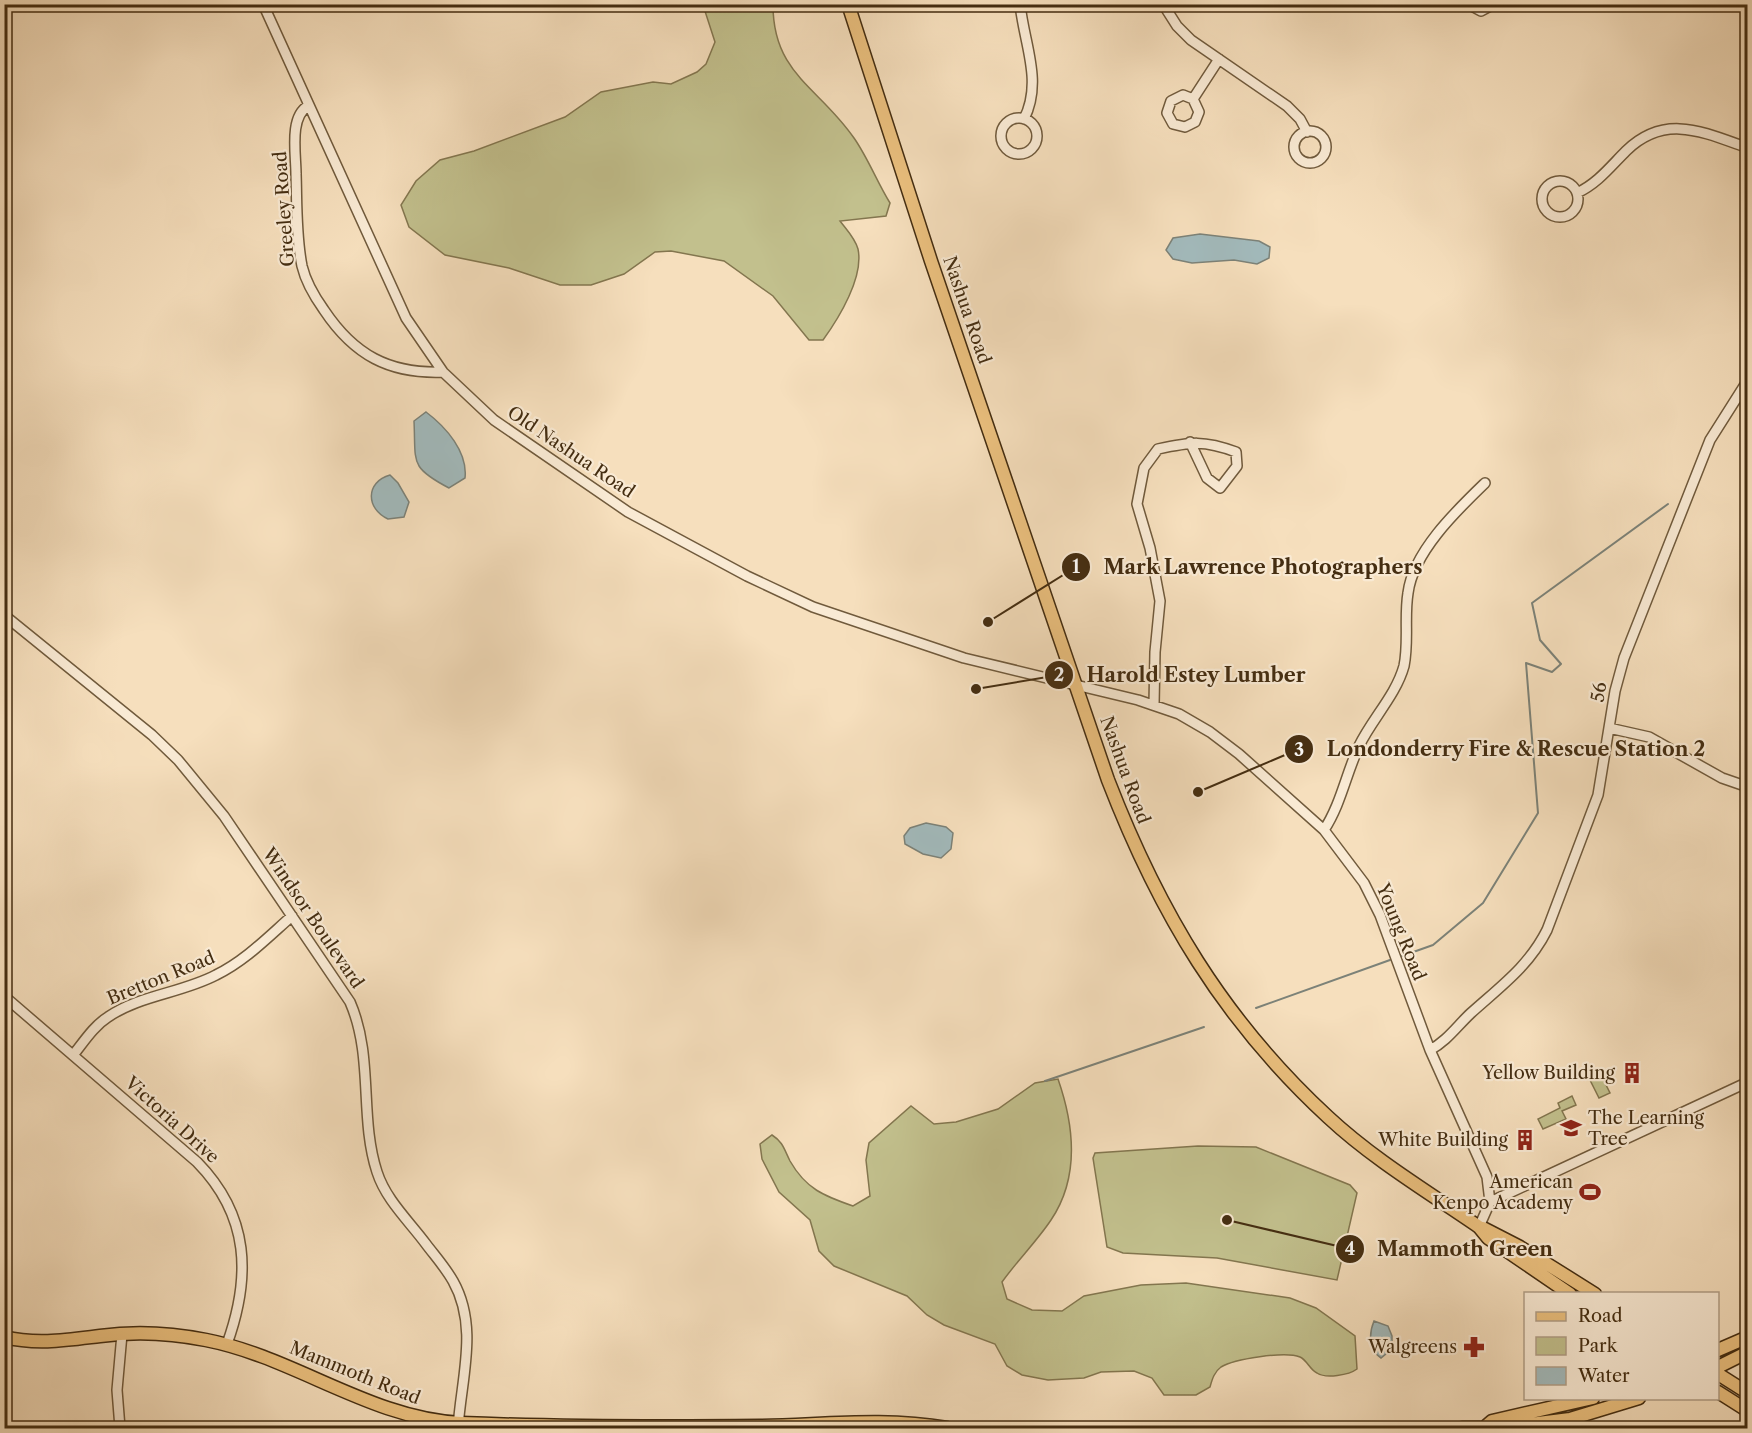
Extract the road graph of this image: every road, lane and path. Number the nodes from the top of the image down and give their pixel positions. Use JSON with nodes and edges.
{"nodes":[{"id":1,"x":262,"y":4,"type":"edge"},
{"id":2,"x":848,"y":4,"type":"edge"},
{"id":3,"x":1020,"y":4,"type":"edge"},
{"id":4,"x":1163,"y":4,"type":"edge"},
{"id":5,"x":1468,"y":4,"type":"edge"},
{"id":6,"x":1494,"y":4,"type":"edge"},
{"id":7,"x":1219,"y":59,"type":"junction"},
{"id":8,"x":1193,"y":99,"type":"dead end"},
{"id":9,"x":308,"y":106,"type":"junction"},
{"id":10,"x":1024,"y":119,"type":"dead end"},
{"id":11,"x":1307,"y":132,"type":"dead end"},
{"id":12,"x":1748,"y":148,"type":"edge"},
{"id":13,"x":1577,"y":193,"type":"dead end"},
{"id":14,"x":443,"y":372,"type":"junction"},
{"id":15,"x":1748,"y":380,"type":"edge"},
{"id":16,"x":1190,"y":442,"type":"junction"},
{"id":17,"x":1485,"y":483,"type":"dead end"},
{"id":18,"x":4,"y":615,"type":"edge"},
{"id":19,"x":1076,"y":686,"type":"junction"},
{"id":20,"x":1154,"y":705,"type":"junction"},
{"id":21,"x":1609,"y":729,"type":"junction"},
{"id":22,"x":1748,"y":788,"type":"edge"},
{"id":23,"x":1324,"y":830,"type":"junction"},
{"id":24,"x":292,"y":915,"type":"junction"},
{"id":25,"x":4,"y":996,"type":"edge"},
{"id":26,"x":1430,"y":1050,"type":"junction"},
{"id":27,"x":74,"y":1054,"type":"junction"},
{"id":28,"x":1748,"y":1082,"type":"edge"},
{"id":29,"x":1490,"y":1202,"type":"junction"},
{"id":30,"x":1479,"y":1227,"type":"junction"},
{"id":31,"x":1569,"y":1292,"type":"edge"},
{"id":32,"x":1593,"y":1292,"type":"edge"},
{"id":33,"x":122,"y":1334,"type":"junction"},
{"id":34,"x":1748,"y":1336,"type":"edge"},
{"id":35,"x":4,"y":1337,"type":"edge"},
{"id":36,"x":227,"y":1344,"type":"junction"},
{"id":37,"x":1719,"y":1350,"type":"edge"},
{"id":38,"x":1748,"y":1352,"type":"edge"},
{"id":39,"x":1719,"y":1366,"type":"edge"},
{"id":40,"x":1719,"y":1375,"type":"edge"},
{"id":41,"x":1719,"y":1393,"type":"edge"},
{"id":42,"x":1748,"y":1393,"type":"edge"},
{"id":43,"x":1584,"y":1400,"type":"edge"},
{"id":44,"x":1633,"y":1400,"type":"edge"},
{"id":45,"x":1748,"y":1411,"type":"edge"},
{"id":46,"x":459,"y":1426,"type":"edge"},
{"id":47,"x":120,"y":1428,"type":"edge"},
{"id":48,"x":947,"y":1428,"type":"edge"},
{"id":49,"x":1462,"y":1428,"type":"edge"},
{"id":50,"x":1486,"y":1428,"type":"edge"},
{"id":51,"x":1499,"y":1428,"type":"edge"}],
"edges":[{"from":1,"to":9,"type":"street","name":"Old Nashua Road"},
{"from":2,"to":19,"type":"main road","name":"Nashua Road"},
{"from":3,"to":10,"type":"street"},
{"from":4,"to":7,"type":"street"},
{"from":5,"to":6,"type":"street"},
{"from":7,"to":8,"type":"street"},
{"from":7,"to":11,"type":"street"},
{"from":9,"to":14,"type":"street","name":"Old Nashua Road"},
{"from":9,"to":14,"type":"street","name":"Greeley Road"},
{"from":12,"to":13,"type":"street"},
{"from":14,"to":19,"type":"street","name":"Old Nashua Road"},
{"from":15,"to":21,"type":"street","name":"56"},
{"from":16,"to":16,"type":"street"},
{"from":16,"to":20,"type":"street"},
{"from":17,"to":23,"type":"street"},
{"from":18,"to":24,"type":"street","name":"Windsor Boulevard"},
{"from":19,"to":20,"type":"street","name":"Young Road"},
{"from":19,"to":30,"type":"main road","name":"Nashua Road"},
{"from":20,"to":23,"type":"street","name":"Young Road"},
{"from":21,"to":22,"type":"street"},
{"from":21,"to":26,"type":"street","name":"56"},
{"from":23,"to":26,"type":"street","name":"Young Road"},
{"from":24,"to":27,"type":"street","name":"Bretton Road"},
{"from":24,"to":46,"type":"street","name":"Windsor Boulevard"},
{"from":25,"to":27,"type":"street","name":"Victoria Drive"},
{"from":26,"to":29,"type":"street","name":"Young Road"},
{"from":27,"to":36,"type":"street","name":"Victoria Drive"},
{"from":28,"to":29,"type":"street"},
{"from":29,"to":30,"type":"street"},
{"from":30,"to":31,"type":"main road","name":"Nashua Road"},
{"from":30,"to":32,"type":"main road","name":"Nashua Road"},
{"from":33,"to":35,"type":"main road","name":"Mammoth Road"},
{"from":33,"to":36,"type":"main road","name":"Mammoth Road"},
{"from":33,"to":47,"type":"street"},
{"from":34,"to":37,"type":"main road"},
{"from":36,"to":46,"type":"main road","name":"Mammoth Road"},
{"from":38,"to":39,"type":"main road"},
{"from":40,"to":42,"type":"main road"},
{"from":41,"to":45,"type":"main road"},
{"from":43,"to":50,"type":"main road"},
{"from":44,"to":51,"type":"main road"},
{"from":46,"to":48,"type":"main road","name":"Mammoth Road"},
{"from":49,"to":50,"type":"main road"}]}
